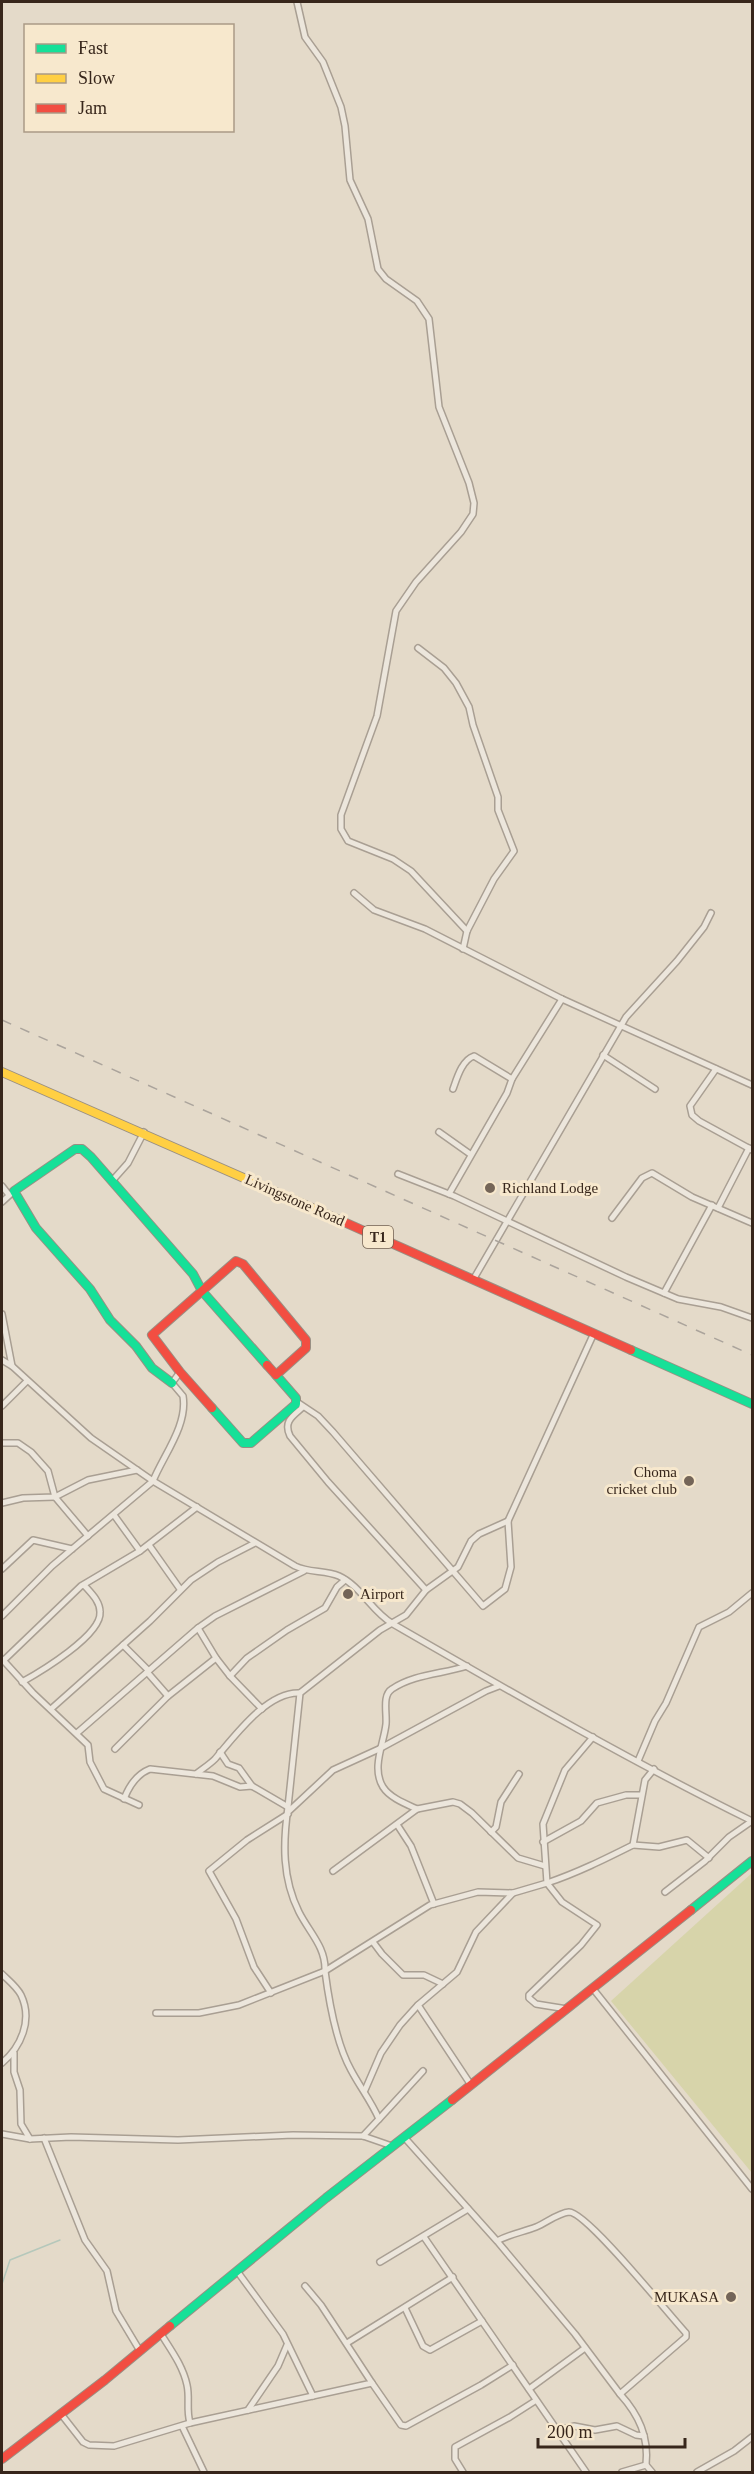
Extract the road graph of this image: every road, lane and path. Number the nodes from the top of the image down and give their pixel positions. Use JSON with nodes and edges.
{"nodes":[{"id":1,"x":297,"y":2,"type":"edge"},
{"id":2,"x":418,"y":648,"type":"dead end"},
{"id":3,"x":354,"y":892,"type":"dead end"},
{"id":4,"x":711,"y":913,"type":"dead end"},
{"id":5,"x":467,"y":931,"type":"junction"},
{"id":6,"x":463,"y":949,"type":"junction"},
{"id":7,"x":562,"y":999,"type":"junction"},
{"id":8,"x":621,"y":1025,"type":"junction"},
{"id":9,"x":603,"y":1055,"type":"junction"},
{"id":10,"x":716,"y":1069,"type":"junction"},
{"id":11,"x":2,"y":1072,"type":"edge"},
{"id":12,"x":512,"y":1079,"type":"junction"},
{"id":13,"x":753,"y":1085,"type":"edge"},
{"id":14,"x":453,"y":1089,"type":"dead end"},
{"id":15,"x":655,"y":1089,"type":"dead end"},
{"id":16,"x":144,"y":1132,"type":"junction"},
{"id":17,"x":439,"y":1132,"type":"dead end"},
{"id":18,"x":751,"y":1149,"type":"edge"},
{"id":19,"x":470,"y":1154,"type":"junction"},
{"id":20,"x":398,"y":1174,"type":"dead end"},
{"id":21,"x":112,"y":1181,"type":"junction"},
{"id":22,"x":2,"y":1186,"type":"edge"},
{"id":23,"x":12,"y":1193,"type":"junction"},
{"id":24,"x":449,"y":1194,"type":"junction"},
{"id":25,"x":2,"y":1202,"type":"edge"},
{"id":26,"x":715,"y":1206,"type":"junction"},
{"id":27,"x":612,"y":1218,"type":"dead end"},
{"id":28,"x":507,"y":1221,"type":"junction"},
{"id":29,"x":753,"y":1223,"type":"edge"},
{"id":30,"x":473,"y":1280,"type":"junction"},
{"id":31,"x":202,"y":1291,"type":"junction"},
{"id":32,"x":664,"y":1293,"type":"junction"},
{"id":33,"x":2,"y":1314,"type":"edge"},
{"id":34,"x":753,"y":1317,"type":"edge"},
{"id":35,"x":594,"y":1333,"type":"junction"},
{"id":36,"x":2,"y":1360,"type":"edge"},
{"id":37,"x":12,"y":1366,"type":"junction"},
{"id":38,"x":180,"y":1372,"type":"junction"},
{"id":39,"x":276,"y":1375,"type":"junction"},
{"id":40,"x":27,"y":1381,"type":"junction"},
{"id":41,"x":172,"y":1383,"type":"junction"},
{"id":42,"x":753,"y":1404,"type":"edge"},
{"id":43,"x":300,"y":1405,"type":"junction"},
{"id":44,"x":2,"y":1406,"type":"edge"},
{"id":45,"x":2,"y":1443,"type":"edge"},
{"id":46,"x":137,"y":1470,"type":"junction"},
{"id":47,"x":153,"y":1481,"type":"junction"},
{"id":48,"x":55,"y":1497,"type":"junction"},
{"id":49,"x":2,"y":1503,"type":"edge"},
{"id":50,"x":197,"y":1507,"type":"junction"},
{"id":51,"x":114,"y":1515,"type":"junction"},
{"id":52,"x":508,"y":1521,"type":"junction"},
{"id":53,"x":88,"y":1536,"type":"junction"},
{"id":54,"x":255,"y":1543,"type":"junction"},
{"id":55,"x":149,"y":1545,"type":"junction"},
{"id":56,"x":72,"y":1549,"type":"junction"},
{"id":57,"x":140,"y":1551,"type":"junction"},
{"id":58,"x":2,"y":1569,"type":"edge"},
{"id":59,"x":455,"y":1570,"type":"junction"},
{"id":60,"x":304,"y":1571,"type":"junction"},
{"id":61,"x":345,"y":1580,"type":"junction"},
{"id":62,"x":84,"y":1585,"type":"junction"},
{"id":63,"x":180,"y":1589,"type":"junction"},
{"id":64,"x":426,"y":1590,"type":"junction"},
{"id":65,"x":753,"y":1593,"type":"edge"},
{"id":66,"x":2,"y":1616,"type":"edge"},
{"id":67,"x":390,"y":1623,"type":"junction"},
{"id":68,"x":198,"y":1628,"type":"junction"},
{"id":69,"x":123,"y":1645,"type":"junction"},
{"id":70,"x":216,"y":1658,"type":"junction"},
{"id":71,"x":2,"y":1660,"type":"edge"},
{"id":72,"x":467,"y":1666,"type":"junction"},
{"id":73,"x":148,"y":1671,"type":"junction"},
{"id":74,"x":230,"y":1676,"type":"junction"},
{"id":75,"x":22,"y":1682,"type":"junction"},
{"id":76,"x":500,"y":1686,"type":"junction"},
{"id":77,"x":300,"y":1693,"type":"junction"},
{"id":78,"x":168,"y":1696,"type":"junction"},
{"id":79,"x":51,"y":1709,"type":"junction"},
{"id":80,"x":262,"y":1709,"type":"junction"},
{"id":81,"x":77,"y":1733,"type":"junction"},
{"id":82,"x":593,"y":1737,"type":"junction"},
{"id":83,"x":115,"y":1749,"type":"dead end"},
{"id":84,"x":380,"y":1749,"type":"junction"},
{"id":85,"x":220,"y":1752,"type":"junction"},
{"id":86,"x":638,"y":1761,"type":"junction"},
{"id":87,"x":654,"y":1769,"type":"junction"},
{"id":88,"x":196,"y":1774,"type":"junction"},
{"id":89,"x":519,"y":1774,"type":"dead end"},
{"id":90,"x":252,"y":1786,"type":"junction"},
{"id":91,"x":642,"y":1795,"type":"junction"},
{"id":92,"x":124,"y":1799,"type":"junction"},
{"id":93,"x":138,"y":1805,"type":"dead end"},
{"id":94,"x":417,"y":1809,"type":"junction"},
{"id":95,"x":288,"y":1811,"type":"junction"},
{"id":96,"x":752,"y":1821,"type":"edge"},
{"id":97,"x":398,"y":1826,"type":"junction"},
{"id":98,"x":491,"y":1832,"type":"junction"},
{"id":99,"x":543,"y":1842,"type":"junction"},
{"id":100,"x":633,"y":1845,"type":"junction"},
{"id":101,"x":709,"y":1858,"type":"junction"},
{"id":102,"x":753,"y":1861,"type":"edge"},
{"id":103,"x":544,"y":1866,"type":"junction"},
{"id":104,"x":333,"y":1871,"type":"dead end"},
{"id":105,"x":547,"y":1882,"type":"junction"},
{"id":106,"x":665,"y":1892,"type":"dead end"},
{"id":107,"x":513,"y":1893,"type":"junction"},
{"id":108,"x":434,"y":1904,"type":"junction"},
{"id":109,"x":373,"y":1942,"type":"junction"},
{"id":110,"x":325,"y":1971,"type":"junction"},
{"id":111,"x":2,"y":1974,"type":"edge"},
{"id":112,"x":443,"y":1983,"type":"junction"},
{"id":113,"x":594,"y":1990,"type":"junction"},
{"id":114,"x":271,"y":1994,"type":"junction"},
{"id":115,"x":418,"y":2005,"type":"junction"},
{"id":116,"x":568,"y":2009,"type":"junction"},
{"id":117,"x":156,"y":2013,"type":"dead end"},
{"id":118,"x":14,"y":2053,"type":"junction"},
{"id":119,"x":2,"y":2063,"type":"edge"},
{"id":120,"x":423,"y":2071,"type":"dead end"},
{"id":121,"x":471,"y":2085,"type":"junction"},
{"id":122,"x":364,"y":2090,"type":"junction"},
{"id":123,"x":379,"y":2119,"type":"junction"},
{"id":124,"x":2,"y":2134,"type":"edge"},
{"id":125,"x":363,"y":2136,"type":"junction"},
{"id":126,"x":44,"y":2138,"type":"junction"},
{"id":127,"x":404,"y":2138,"type":"junction"},
{"id":128,"x":30,"y":2139,"type":"junction"},
{"id":129,"x":392,"y":2146,"type":"junction"},
{"id":130,"x":753,"y":2188,"type":"edge"},
{"id":131,"x":468,"y":2209,"type":"junction"},
{"id":132,"x":424,"y":2237,"type":"junction"},
{"id":133,"x":497,"y":2241,"type":"junction"},
{"id":134,"x":380,"y":2262,"type":"dead end"},
{"id":135,"x":237,"y":2271,"type":"junction"},
{"id":136,"x":453,"y":2277,"type":"junction"},
{"id":137,"x":305,"y":2286,"type":"dead end"},
{"id":138,"x":405,"y":2308,"type":"junction"},
{"id":139,"x":482,"y":2321,"type":"junction"},
{"id":140,"x":161,"y":2334,"type":"junction"},
{"id":141,"x":347,"y":2343,"type":"junction"},
{"id":142,"x":287,"y":2344,"type":"junction"},
{"id":143,"x":585,"y":2348,"type":"junction"},
{"id":144,"x":140,"y":2351,"type":"junction"},
{"id":145,"x":513,"y":2365,"type":"junction"},
{"id":146,"x":372,"y":2383,"type":"junction"},
{"id":147,"x":529,"y":2389,"type":"junction"},
{"id":148,"x":620,"y":2394,"type":"junction"},
{"id":149,"x":313,"y":2396,"type":"junction"},
{"id":150,"x":535,"y":2401,"type":"junction"},
{"id":151,"x":248,"y":2410,"type":"junction"},
{"id":152,"x":61,"y":2414,"type":"junction"},
{"id":153,"x":190,"y":2422,"type":"junction"},
{"id":154,"x":182,"y":2426,"type":"junction"},
{"id":155,"x":559,"y":2430,"type":"junction"},
{"id":156,"x":644,"y":2436,"type":"junction"},
{"id":157,"x":753,"y":2437,"type":"edge"},
{"id":158,"x":2,"y":2459,"type":"edge"},
{"id":159,"x":646,"y":2465,"type":"junction"},
{"id":160,"x":204,"y":2472,"type":"edge"},
{"id":161,"x":463,"y":2472,"type":"edge"},
{"id":162,"x":586,"y":2472,"type":"edge"},
{"id":163,"x":622,"y":2472,"type":"edge"},
{"id":164,"x":652,"y":2472,"type":"edge"},
{"id":165,"x":697,"y":2472,"type":"edge"}],
"edges":[{"from":1,"to":5,"type":"street"},
{"from":2,"to":5,"type":"street"},
{"from":3,"to":6,"type":"street"},
{"from":4,"to":8,"type":"street"},
{"from":5,"to":6,"type":"street"},
{"from":6,"to":7,"type":"street"},
{"from":7,"to":8,"type":"street"},
{"from":7,"to":12,"type":"street"},
{"from":8,"to":9,"type":"street"},
{"from":8,"to":10,"type":"street"},
{"from":9,"to":15,"type":"street"},
{"from":9,"to":28,"type":"street"},
{"from":10,"to":13,"type":"street"},
{"from":10,"to":18,"type":"street"},
{"from":11,"to":16,"type":"main road","name":"Livingstone Road","number":"T1"},
{"from":12,"to":14,"type":"street"},
{"from":12,"to":19,"type":"street"},
{"from":16,"to":21,"type":"street"},
{"from":16,"to":30,"type":"main road","name":"Livingstone Road","number":"T1"},
{"from":17,"to":19,"type":"street"},
{"from":18,"to":26,"type":"street"},
{"from":19,"to":24,"type":"street"},
{"from":20,"to":24,"type":"street"},
{"from":21,"to":23,"type":"main road"},
{"from":21,"to":31,"type":"main road"},
{"from":22,"to":23,"type":"street"},
{"from":23,"to":25,"type":"street"},
{"from":23,"to":41,"type":"main road"},
{"from":24,"to":28,"type":"street"},
{"from":26,"to":27,"type":"street"},
{"from":26,"to":29,"type":"street"},
{"from":26,"to":32,"type":"street"},
{"from":28,"to":30,"type":"street"},
{"from":28,"to":32,"type":"street"},
{"from":30,"to":35,"type":"main road","name":"Livingstone Road","number":"T1"},
{"from":31,"to":38,"type":"main road"},
{"from":31,"to":39,"type":"main road"},
{"from":31,"to":39,"type":"main road"},
{"from":32,"to":34,"type":"street"},
{"from":33,"to":37,"type":"street"},
{"from":35,"to":42,"type":"main road","name":"Livingstone Road","number":"T1"},
{"from":35,"to":52,"type":"street"},
{"from":36,"to":37,"type":"street"},
{"from":37,"to":40,"type":"street"},
{"from":38,"to":41,"type":"street"},
{"from":38,"to":43,"type":"main road"},
{"from":39,"to":43,"type":"main road"},
{"from":40,"to":44,"type":"street"},
{"from":40,"to":46,"type":"street"},
{"from":41,"to":47,"type":"street"},
{"from":43,"to":59,"type":"street"},
{"from":43,"to":64,"type":"street"},
{"from":45,"to":48,"type":"street"},
{"from":46,"to":47,"type":"street"},
{"from":46,"to":48,"type":"street"},
{"from":47,"to":50,"type":"street"},
{"from":47,"to":51,"type":"street"},
{"from":48,"to":49,"type":"street"},
{"from":48,"to":53,"type":"street"},
{"from":50,"to":54,"type":"street"},
{"from":50,"to":55,"type":"street"},
{"from":51,"to":53,"type":"street"},
{"from":51,"to":57,"type":"street"},
{"from":52,"to":59,"type":"street"},
{"from":52,"to":59,"type":"street"},
{"from":53,"to":56,"type":"street"},
{"from":54,"to":60,"type":"street"},
{"from":54,"to":63,"type":"street"},
{"from":55,"to":57,"type":"street"},
{"from":55,"to":63,"type":"street"},
{"from":56,"to":58,"type":"street"},
{"from":56,"to":66,"type":"street"},
{"from":57,"to":62,"type":"street"},
{"from":59,"to":64,"type":"street"},
{"from":60,"to":61,"type":"street"},
{"from":60,"to":68,"type":"street"},
{"from":61,"to":67,"type":"street"},
{"from":61,"to":74,"type":"street"},
{"from":62,"to":71,"type":"street"},
{"from":62,"to":75,"type":"street"},
{"from":63,"to":69,"type":"street"},
{"from":64,"to":67,"type":"street"},
{"from":65,"to":86,"type":"street"},
{"from":67,"to":72,"type":"street"},
{"from":67,"to":77,"type":"street"},
{"from":68,"to":70,"type":"street"},
{"from":68,"to":73,"type":"street"},
{"from":69,"to":73,"type":"street"},
{"from":69,"to":79,"type":"street"},
{"from":70,"to":74,"type":"street"},
{"from":70,"to":78,"type":"street"},
{"from":71,"to":75,"type":"street"},
{"from":72,"to":76,"type":"street"},
{"from":72,"to":84,"type":"street"},
{"from":73,"to":78,"type":"street"},
{"from":73,"to":81,"type":"street"},
{"from":74,"to":80,"type":"street"},
{"from":75,"to":79,"type":"street"},
{"from":76,"to":82,"type":"street"},
{"from":76,"to":84,"type":"street"},
{"from":77,"to":80,"type":"street"},
{"from":77,"to":95,"type":"street"},
{"from":78,"to":83,"type":"street"},
{"from":79,"to":81,"type":"street"},
{"from":80,"to":85,"type":"street"},
{"from":81,"to":92,"type":"street"},
{"from":82,"to":86,"type":"street"},
{"from":82,"to":99,"type":"street"},
{"from":84,"to":94,"type":"street"},
{"from":84,"to":95,"type":"street"},
{"from":85,"to":88,"type":"street"},
{"from":85,"to":90,"type":"street"},
{"from":86,"to":87,"type":"street"},
{"from":87,"to":91,"type":"street"},
{"from":87,"to":96,"type":"street"},
{"from":88,"to":90,"type":"street"},
{"from":88,"to":92,"type":"street"},
{"from":89,"to":98,"type":"street"},
{"from":90,"to":95,"type":"street"},
{"from":91,"to":99,"type":"street"},
{"from":91,"to":100,"type":"street"},
{"from":92,"to":93,"type":"street"},
{"from":94,"to":97,"type":"street"},
{"from":94,"to":98,"type":"street"},
{"from":95,"to":110,"type":"street"},
{"from":95,"to":114,"type":"street"},
{"from":96,"to":101,"type":"street"},
{"from":97,"to":104,"type":"street"},
{"from":97,"to":108,"type":"street"},
{"from":98,"to":103,"type":"street"},
{"from":99,"to":103,"type":"street"},
{"from":100,"to":101,"type":"street"},
{"from":100,"to":105,"type":"street"},
{"from":101,"to":106,"type":"street"},
{"from":102,"to":113,"type":"main road"},
{"from":103,"to":105,"type":"street"},
{"from":105,"to":107,"type":"street"},
{"from":105,"to":116,"type":"street"},
{"from":107,"to":108,"type":"street"},
{"from":107,"to":112,"type":"street"},
{"from":108,"to":109,"type":"street"},
{"from":109,"to":110,"type":"street"},
{"from":109,"to":112,"type":"street"},
{"from":110,"to":114,"type":"street"},
{"from":110,"to":122,"type":"street"},
{"from":111,"to":118,"type":"street"},
{"from":112,"to":115,"type":"street"},
{"from":113,"to":116,"type":"main road"},
{"from":113,"to":130,"type":"street"},
{"from":114,"to":117,"type":"street"},
{"from":115,"to":121,"type":"street"},
{"from":115,"to":122,"type":"street"},
{"from":116,"to":121,"type":"main road"},
{"from":118,"to":119,"type":"street"},
{"from":118,"to":128,"type":"street"},
{"from":120,"to":123,"type":"street"},
{"from":121,"to":127,"type":"main road"},
{"from":122,"to":123,"type":"street"},
{"from":123,"to":125,"type":"street"},
{"from":124,"to":128,"type":"street"},
{"from":125,"to":126,"type":"street"},
{"from":125,"to":129,"type":"street"},
{"from":126,"to":128,"type":"street"},
{"from":126,"to":144,"type":"street"},
{"from":127,"to":129,"type":"main road"},
{"from":127,"to":131,"type":"street"},
{"from":129,"to":135,"type":"main road"},
{"from":131,"to":132,"type":"street"},
{"from":131,"to":133,"type":"street"},
{"from":132,"to":134,"type":"street"},
{"from":132,"to":136,"type":"street"},
{"from":133,"to":143,"type":"street"},
{"from":133,"to":148,"type":"street"},
{"from":135,"to":140,"type":"main road"},
{"from":135,"to":142,"type":"street"},
{"from":136,"to":138,"type":"street"},
{"from":136,"to":139,"type":"street"},
{"from":137,"to":141,"type":"street"},
{"from":138,"to":139,"type":"street"},
{"from":138,"to":141,"type":"street"},
{"from":139,"to":145,"type":"street"},
{"from":140,"to":144,"type":"main road"},
{"from":140,"to":153,"type":"street"},
{"from":141,"to":146,"type":"street"},
{"from":142,"to":149,"type":"street"},
{"from":142,"to":151,"type":"street"},
{"from":143,"to":147,"type":"street"},
{"from":143,"to":148,"type":"street"},
{"from":144,"to":152,"type":"main road"},
{"from":145,"to":146,"type":"street"},
{"from":145,"to":147,"type":"street"},
{"from":146,"to":149,"type":"street"},
{"from":147,"to":150,"type":"street"},
{"from":148,"to":156,"type":"street"},
{"from":149,"to":151,"type":"street"},
{"from":150,"to":155,"type":"street"},
{"from":150,"to":161,"type":"street"},
{"from":151,"to":153,"type":"street"},
{"from":152,"to":154,"type":"street"},
{"from":152,"to":158,"type":"main road"},
{"from":153,"to":154,"type":"street"},
{"from":154,"to":160,"type":"street"},
{"from":155,"to":156,"type":"street"},
{"from":155,"to":162,"type":"street"},
{"from":156,"to":159,"type":"street"},
{"from":157,"to":165,"type":"street"},
{"from":159,"to":163,"type":"street"},
{"from":159,"to":164,"type":"street"}]}
